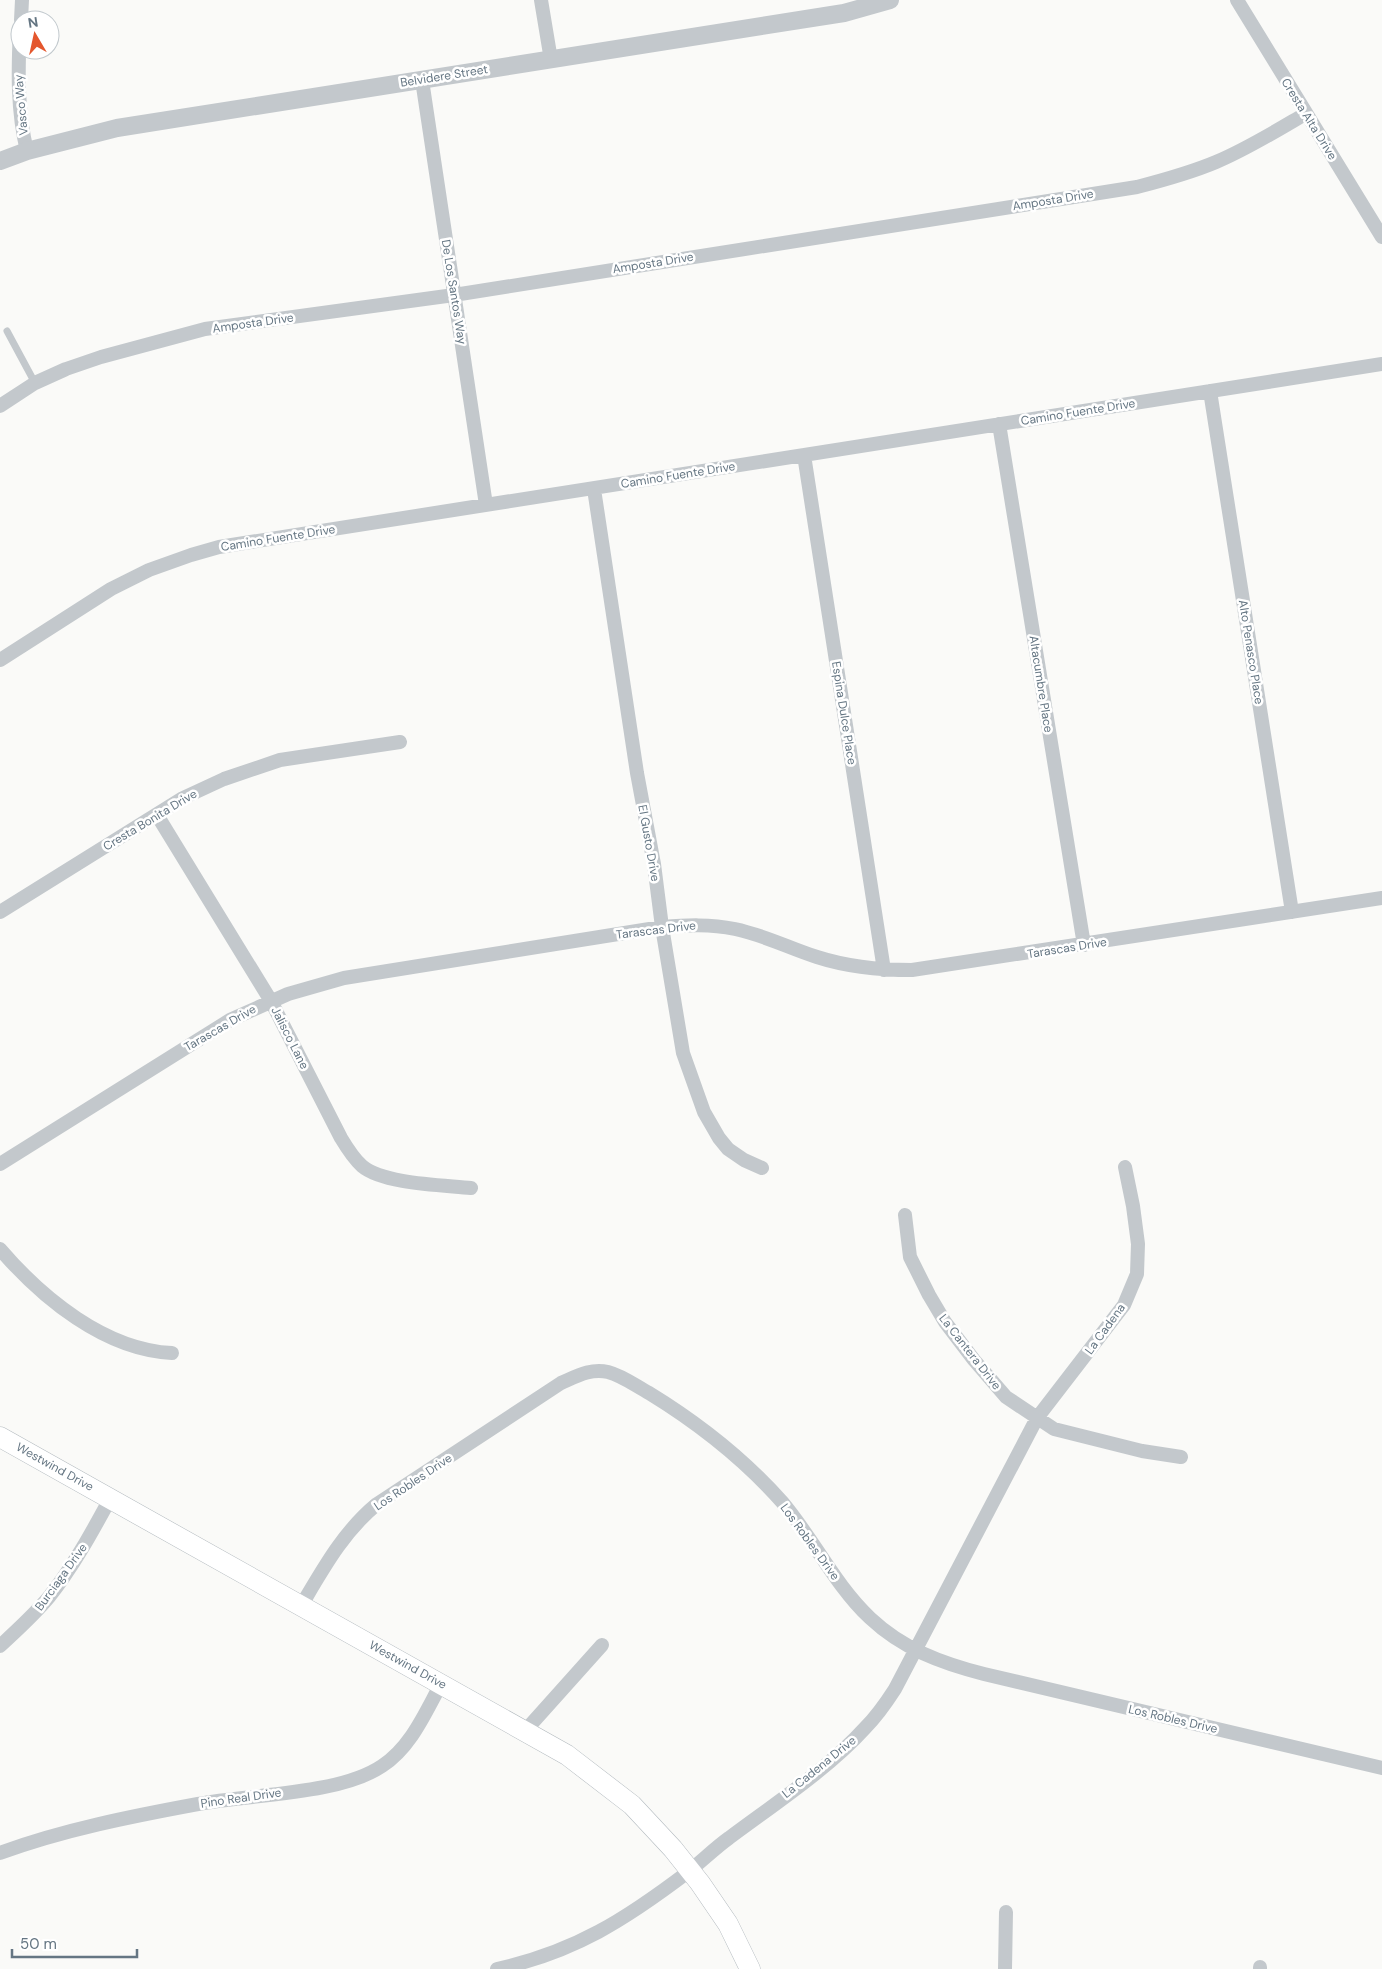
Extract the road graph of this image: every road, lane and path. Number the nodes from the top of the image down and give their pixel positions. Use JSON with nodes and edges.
{"nodes":[{"id":1,"x":541,"y":0,"type":"edge"},
{"id":2,"x":890,"y":0,"type":"edge"},
{"id":3,"x":1237,"y":0,"type":"edge"},
{"id":4,"x":18,"y":60,"type":"edge"},
{"id":5,"x":551,"y":60,"type":"junction"},
{"id":6,"x":422,"y":80,"type":"junction"},
{"id":7,"x":1305,"y":114,"type":"junction"},
{"id":8,"x":27,"y":151,"type":"junction"},
{"id":9,"x":0,"y":160,"type":"edge"},
{"id":10,"x":1382,"y":237,"type":"edge"},
{"id":11,"x":454,"y":295,"type":"junction"},
{"id":12,"x":7,"y":331,"type":"dead end"},
{"id":13,"x":1382,"y":364,"type":"edge"},
{"id":14,"x":35,"y":383,"type":"junction"},
{"id":15,"x":1210,"y":391,"type":"junction"},
{"id":16,"x":0,"y":406,"type":"edge"},
{"id":17,"x":999,"y":424,"type":"junction"},
{"id":18,"x":804,"y":455,"type":"junction"},
{"id":19,"x":594,"y":489,"type":"junction"},
{"id":20,"x":486,"y":505,"type":"junction"},
{"id":21,"x":0,"y":660,"type":"edge"},
{"id":22,"x":400,"y":742,"type":"dead end"},
{"id":23,"x":157,"y":815,"type":"junction"},
{"id":24,"x":1382,"y":898,"type":"edge"},
{"id":25,"x":0,"y":912,"type":"edge"},
{"id":26,"x":1292,"y":912,"type":"junction"},
{"id":27,"x":662,"y":927,"type":"junction"},
{"id":28,"x":1084,"y":945,"type":"junction"},
{"id":29,"x":884,"y":970,"type":"junction"},
{"id":30,"x":271,"y":1001,"type":"junction"},
{"id":31,"x":0,"y":1164,"type":"edge"},
{"id":32,"x":1125,"y":1167,"type":"dead end"},
{"id":33,"x":762,"y":1168,"type":"dead end"},
{"id":34,"x":471,"y":1188,"type":"dead end"},
{"id":35,"x":905,"y":1215,"type":"dead end"},
{"id":36,"x":0,"y":1248,"type":"edge"},
{"id":37,"x":172,"y":1353,"type":"dead end"},
{"id":38,"x":1038,"y":1418,"type":"junction"},
{"id":39,"x":0,"y":1437,"type":"edge"},
{"id":40,"x":1181,"y":1457,"type":"dead end"},
{"id":41,"x":110,"y":1499,"type":"junction"},
{"id":42,"x":301,"y":1606,"type":"junction"},
{"id":43,"x":602,"y":1645,"type":"dead end"},
{"id":44,"x":0,"y":1646,"type":"edge"},
{"id":45,"x":915,"y":1650,"type":"junction"},
{"id":46,"x":441,"y":1684,"type":"junction"},
{"id":47,"x":525,"y":1731,"type":"junction"},
{"id":48,"x":1382,"y":1768,"type":"edge"},
{"id":49,"x":0,"y":1853,"type":"edge"},
{"id":50,"x":690,"y":1870,"type":"junction"},
{"id":51,"x":1006,"y":1912,"type":"dead end"},
{"id":52,"x":497,"y":1969,"type":"edge"},
{"id":53,"x":750,"y":1969,"type":"edge"},
{"id":54,"x":1004,"y":1969,"type":"edge"}],
"edges":[{"from":1,"to":5,"type":"street"},
{"from":2,"to":5,"type":"street","name":"Belvidere Street"},
{"from":3,"to":7,"type":"street","name":"Cresta Alta Drive"},
{"from":4,"to":8,"type":"street","name":"Vasco Way"},
{"from":5,"to":6,"type":"street","name":"Belvidere Street"},
{"from":6,"to":8,"type":"street","name":"Belvidere Street"},
{"from":6,"to":11,"type":"street","name":"De Los Santos Way"},
{"from":7,"to":10,"type":"street","name":"Cresta Alta Drive"},
{"from":7,"to":11,"type":"street","name":"Amposta Drive"},
{"from":8,"to":9,"type":"street","name":"Belvidere Street"},
{"from":11,"to":14,"type":"street","name":"Amposta Drive"},
{"from":11,"to":20,"type":"street","name":"De Los Santos Way"},
{"from":12,"to":14,"type":"lane"},
{"from":13,"to":15,"type":"street","name":"Camino Fuente Drive"},
{"from":14,"to":16,"type":"street","name":"Amposta Drive"},
{"from":15,"to":17,"type":"street","name":"Camino Fuente Drive"},
{"from":15,"to":26,"type":"street","name":"Alto Penasco Place"},
{"from":17,"to":18,"type":"street","name":"Camino Fuente Drive"},
{"from":17,"to":28,"type":"street","name":"Altacumbre Place"},
{"from":18,"to":19,"type":"street","name":"Camino Fuente Drive"},
{"from":18,"to":29,"type":"street","name":"Espina Dulce Place"},
{"from":19,"to":20,"type":"street","name":"Camino Fuente Drive"},
{"from":19,"to":27,"type":"street","name":"El Gusto Drive"},
{"from":20,"to":21,"type":"street","name":"Camino Fuente Drive"},
{"from":22,"to":23,"type":"street","name":"Cresta Bonita Drive"},
{"from":23,"to":25,"type":"street","name":"Cresta Bonita Drive"},
{"from":23,"to":30,"type":"street","name":"Jalisco Lane"},
{"from":24,"to":26,"type":"street","name":"Tarascas Drive"},
{"from":26,"to":28,"type":"street","name":"Tarascas Drive"},
{"from":27,"to":29,"type":"street","name":"Tarascas Drive"},
{"from":27,"to":30,"type":"street","name":"Tarascas Drive"},
{"from":27,"to":33,"type":"street","name":"El Gusto Drive"},
{"from":28,"to":29,"type":"street","name":"Tarascas Drive"},
{"from":30,"to":31,"type":"street","name":"Tarascas Drive"},
{"from":30,"to":34,"type":"street","name":"Jalisco Lane"},
{"from":32,"to":38,"type":"street","name":"La Cadena"},
{"from":35,"to":38,"type":"street","name":"La Cantera Drive"},
{"from":36,"to":37,"type":"street"},
{"from":38,"to":40,"type":"street","name":"La Cantera Drive"},
{"from":38,"to":45,"type":"street","name":"La Cadena Drive"},
{"from":39,"to":41,"type":"main road","name":"Westwind Drive"},
{"from":41,"to":42,"type":"main road","name":"Westwind Drive"},
{"from":41,"to":44,"type":"street","name":"Burciaga Drive"},
{"from":42,"to":45,"type":"street","name":"Los Robles Drive"},
{"from":42,"to":46,"type":"main road","name":"Westwind Drive"},
{"from":43,"to":47,"type":"street"},
{"from":45,"to":48,"type":"street","name":"Los Robles Drive"},
{"from":45,"to":50,"type":"street","name":"La Cadena Drive"},
{"from":46,"to":47,"type":"main road","name":"Westwind Drive"},
{"from":46,"to":49,"type":"street","name":"Pino Real Drive"},
{"from":47,"to":50,"type":"main road","name":"Westwind Drive"},
{"from":50,"to":52,"type":"street","name":"La Cadena Drive"},
{"from":50,"to":53,"type":"main road","name":"Westwind Drive"},
{"from":51,"to":54,"type":"street"}]}
